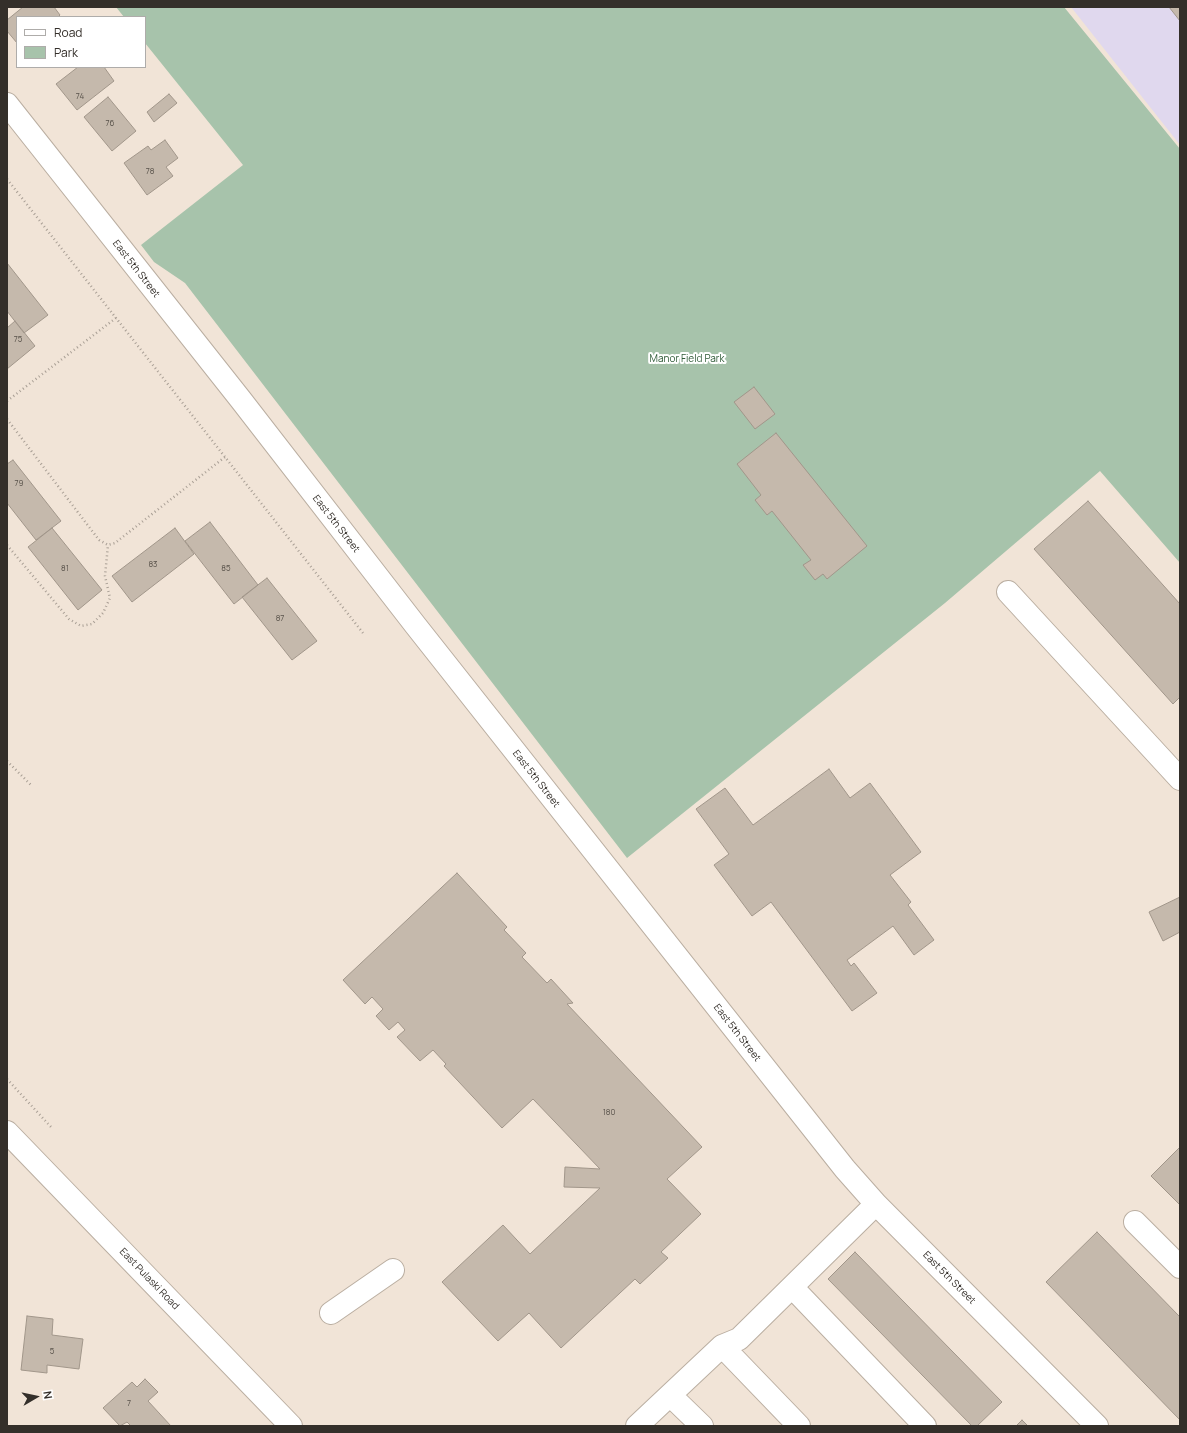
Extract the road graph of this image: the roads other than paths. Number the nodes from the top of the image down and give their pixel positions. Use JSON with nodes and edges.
{"nodes":[{"id":1,"x":7,"y":104,"type":"edge"},
{"id":2,"x":1008,"y":592,"type":"dead end"},
{"id":3,"x":1180,"y":778,"type":"edge"},
{"id":4,"x":7,"y":1132,"type":"edge"},
{"id":5,"x":876,"y":1204,"type":"junction"},
{"id":6,"x":1134,"y":1222,"type":"dead end"},
{"id":7,"x":1180,"y":1267,"type":"edge"},
{"id":8,"x":393,"y":1270,"type":"dead end"},
{"id":9,"x":792,"y":1287,"type":"junction"},
{"id":10,"x":331,"y":1313,"type":"dead end"},
{"id":11,"x":722,"y":1346,"type":"junction"},
{"id":12,"x":670,"y":1395,"type":"junction"},
{"id":13,"x":292,"y":1426,"type":"edge"},
{"id":14,"x":637,"y":1426,"type":"edge"},
{"id":15,"x":702,"y":1426,"type":"edge"},
{"id":16,"x":799,"y":1426,"type":"edge"},
{"id":17,"x":924,"y":1426,"type":"edge"},
{"id":18,"x":1097,"y":1426,"type":"edge"}],
"edges":[{"from":1,"to":5,"type":"street","name":"East 5th Street"},
{"from":2,"to":3,"type":"street"},
{"from":4,"to":13,"type":"street","name":"East Pulaski Road"},
{"from":5,"to":9,"type":"street"},
{"from":5,"to":18,"type":"street","name":"East 5th Street"},
{"from":6,"to":7,"type":"street"},
{"from":8,"to":10,"type":"street"},
{"from":9,"to":11,"type":"street"},
{"from":9,"to":17,"type":"street"},
{"from":11,"to":12,"type":"street"},
{"from":11,"to":16,"type":"street"},
{"from":12,"to":14,"type":"street"},
{"from":12,"to":15,"type":"street"}]}
